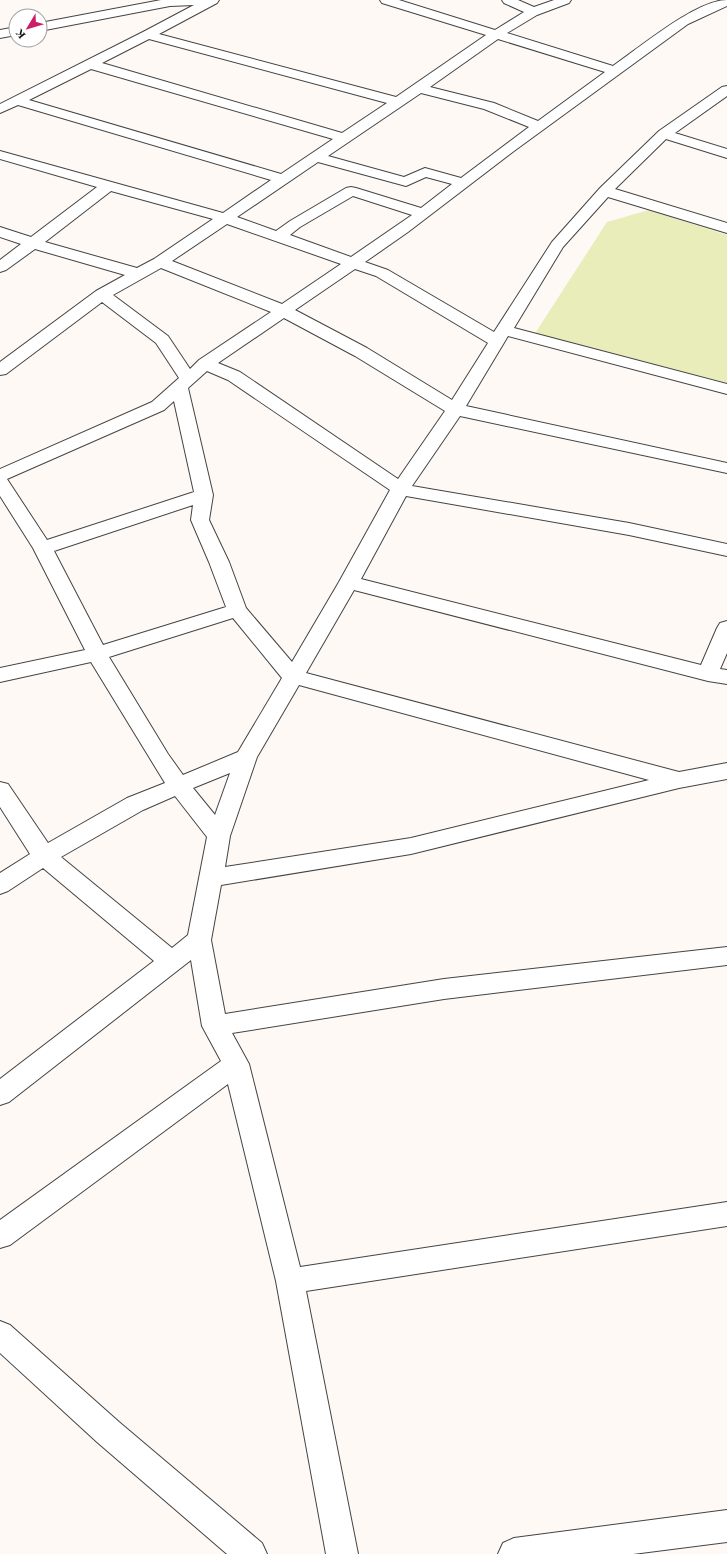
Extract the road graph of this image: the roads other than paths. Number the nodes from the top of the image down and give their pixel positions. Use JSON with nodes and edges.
{"nodes":[{"id":1,"x":211,"y":0,"type":"edge"},
{"id":2,"x":386,"y":0,"type":"edge"},
{"id":3,"x":508,"y":0,"type":"edge"},
{"id":4,"x":565,"y":0,"type":"edge"},
{"id":5,"x":727,"y":1,"type":"edge"},
{"id":6,"x":533,"y":12,"type":"junction"},
{"id":7,"x":48,"y":25,"type":"edge"},
{"id":8,"x":148,"y":35,"type":"junction"},
{"id":9,"x":495,"y":35,"type":"junction"},
{"id":10,"x":90,"y":64,"type":"junction"},
{"id":11,"x":614,"y":72,"type":"junction"},
{"id":12,"x":419,"y":88,"type":"junction"},
{"id":13,"x":727,"y":90,"type":"edge"},
{"id":14,"x":18,"y":101,"type":"junction"},
{"id":15,"x":397,"y":102,"type":"junction"},
{"id":16,"x":719,"y":103,"type":"edge"},
{"id":17,"x":0,"y":109,"type":"edge"},
{"id":18,"x":539,"y":126,"type":"junction"},
{"id":19,"x":664,"y":134,"type":"junction"},
{"id":20,"x":343,"y":138,"type":"junction"},
{"id":21,"x":727,"y":154,"type":"edge"},
{"id":22,"x":0,"y":155,"type":"edge"},
{"id":23,"x":316,"y":157,"type":"junction"},
{"id":24,"x":283,"y":179,"type":"junction"},
{"id":25,"x":463,"y":183,"type":"junction"},
{"id":26,"x":109,"y":185,"type":"junction"},
{"id":27,"x":605,"y":191,"type":"junction"},
{"id":28,"x":423,"y":213,"type":"junction"},
{"id":29,"x":225,"y":218,"type":"junction"},
{"id":30,"x":727,"y":228,"type":"edge"},
{"id":31,"x":0,"y":232,"type":"edge"},
{"id":32,"x":279,"y":236,"type":"junction"},
{"id":33,"x":33,"y":243,"type":"junction"},
{"id":34,"x":160,"y":262,"type":"junction"},
{"id":35,"x":353,"y":263,"type":"junction"},
{"id":36,"x":0,"y":267,"type":"edge"},
{"id":37,"x":140,"y":274,"type":"junction"},
{"id":38,"x":102,"y":294,"type":"junction"},
{"id":39,"x":284,"y":311,"type":"junction"},
{"id":40,"x":500,"y":336,"type":"junction"},
{"id":41,"x":205,"y":364,"type":"junction"},
{"id":42,"x":0,"y":370,"type":"edge"},
{"id":43,"x":183,"y":383,"type":"junction"},
{"id":44,"x":727,"y":389,"type":"edge"},
{"id":45,"x":454,"y":409,"type":"junction"},
{"id":46,"x":727,"y":468,"type":"edge"},
{"id":47,"x":0,"y":476,"type":"edge"},
{"id":48,"x":0,"y":482,"type":"edge"},
{"id":49,"x":400,"y":489,"type":"junction"},
{"id":50,"x":204,"y":494,"type":"junction"},
{"id":51,"x":43,"y":548,"type":"junction"},
{"id":52,"x":727,"y":550,"type":"edge"},
{"id":53,"x":350,"y":582,"type":"junction"},
{"id":54,"x":237,"y":610,"type":"junction"},
{"id":55,"x":727,"y":628,"type":"edge"},
{"id":56,"x":97,"y":654,"type":"junction"},
{"id":57,"x":0,"y":675,"type":"edge"},
{"id":58,"x":717,"y":675,"type":"edge"},
{"id":59,"x":292,"y":676,"type":"junction"},
{"id":60,"x":246,"y":757,"type":"junction"},
{"id":61,"x":727,"y":771,"type":"edge"},
{"id":62,"x":679,"y":780,"type":"junction"},
{"id":63,"x":178,"y":786,"type":"junction"},
{"id":64,"x":0,"y":790,"type":"edge"},
{"id":65,"x":219,"y":836,"type":"junction"},
{"id":66,"x":44,"y":856,"type":"junction"},
{"id":67,"x":210,"y":878,"type":"junction"},
{"id":68,"x":0,"y":884,"type":"edge"},
{"id":69,"x":199,"y":940,"type":"junction"},
{"id":70,"x":727,"y":956,"type":"edge"},
{"id":71,"x":171,"y":961,"type":"junction"},
{"id":72,"x":215,"y":1026,"type":"junction"},
{"id":73,"x":236,"y":1064,"type":"junction"},
{"id":74,"x":0,"y":1094,"type":"edge"},
{"id":75,"x":727,"y":1214,"type":"edge"},
{"id":76,"x":0,"y":1236,"type":"edge"},
{"id":77,"x":290,"y":1281,"type":"junction"},
{"id":78,"x":0,"y":1334,"type":"edge"},
{"id":79,"x":727,"y":1526,"type":"edge"},
{"id":80,"x":251,"y":1554,"type":"edge"},
{"id":81,"x":342,"y":1554,"type":"edge"},
{"id":82,"x":514,"y":1554,"type":"edge"}],
"edges":[{"from":1,"to":7,"type":"street"},
{"from":1,"to":8,"type":"street"},
{"from":2,"to":9,"type":"street"},
{"from":3,"to":6,"type":"street"},
{"from":4,"to":6,"type":"street"},
{"from":5,"to":11,"type":"street"},
{"from":6,"to":9,"type":"street"},
{"from":8,"to":10,"type":"street"},
{"from":8,"to":15,"type":"street"},
{"from":9,"to":11,"type":"street"},
{"from":9,"to":12,"type":"street"},
{"from":10,"to":14,"type":"street"},
{"from":10,"to":20,"type":"street"},
{"from":11,"to":18,"type":"street"},
{"from":12,"to":15,"type":"street"},
{"from":12,"to":18,"type":"street"},
{"from":13,"to":16,"type":"street"},
{"from":14,"to":17,"type":"street"},
{"from":14,"to":24,"type":"street"},
{"from":15,"to":20,"type":"street"},
{"from":16,"to":19,"type":"street"},
{"from":18,"to":25,"type":"street"},
{"from":19,"to":21,"type":"street"},
{"from":19,"to":27,"type":"street"},
{"from":20,"to":23,"type":"street"},
{"from":22,"to":26,"type":"street"},
{"from":23,"to":24,"type":"street"},
{"from":23,"to":25,"type":"street"},
{"from":24,"to":29,"type":"street"},
{"from":25,"to":28,"type":"street"},
{"from":26,"to":29,"type":"street"},
{"from":26,"to":33,"type":"street"},
{"from":27,"to":30,"type":"street"},
{"from":27,"to":40,"type":"street"},
{"from":28,"to":32,"type":"street"},
{"from":28,"to":35,"type":"street"},
{"from":29,"to":32,"type":"street"},
{"from":29,"to":34,"type":"street"},
{"from":31,"to":33,"type":"street"},
{"from":32,"to":35,"type":"street"},
{"from":33,"to":36,"type":"street"},
{"from":33,"to":37,"type":"street"},
{"from":34,"to":37,"type":"street"},
{"from":34,"to":39,"type":"street"},
{"from":35,"to":39,"type":"street"},
{"from":35,"to":40,"type":"street"},
{"from":37,"to":38,"type":"street"},
{"from":38,"to":42,"type":"street"},
{"from":38,"to":43,"type":"street"},
{"from":39,"to":41,"type":"street"},
{"from":39,"to":45,"type":"street"},
{"from":40,"to":44,"type":"street"},
{"from":40,"to":45,"type":"street"},
{"from":41,"to":43,"type":"street"},
{"from":41,"to":49,"type":"street"},
{"from":43,"to":47,"type":"street"},
{"from":43,"to":50,"type":"street"},
{"from":45,"to":46,"type":"street"},
{"from":45,"to":49,"type":"street"},
{"from":48,"to":51,"type":"street"},
{"from":49,"to":52,"type":"street"},
{"from":49,"to":53,"type":"street"},
{"from":50,"to":51,"type":"street"},
{"from":50,"to":54,"type":"street"},
{"from":51,"to":56,"type":"street"},
{"from":53,"to":58,"type":"street"},
{"from":53,"to":59,"type":"street"},
{"from":54,"to":56,"type":"street"},
{"from":54,"to":59,"type":"street"},
{"from":55,"to":58,"type":"street"},
{"from":56,"to":57,"type":"street"},
{"from":56,"to":63,"type":"street"},
{"from":59,"to":60,"type":"street"},
{"from":59,"to":62,"type":"street"},
{"from":60,"to":63,"type":"street"},
{"from":60,"to":65,"type":"street"},
{"from":61,"to":62,"type":"street"},
{"from":62,"to":67,"type":"street"},
{"from":63,"to":65,"type":"street"},
{"from":63,"to":66,"type":"street"},
{"from":64,"to":66,"type":"street"},
{"from":65,"to":67,"type":"street"},
{"from":66,"to":68,"type":"street"},
{"from":66,"to":71,"type":"street"},
{"from":67,"to":69,"type":"street"},
{"from":69,"to":71,"type":"street"},
{"from":69,"to":72,"type":"street"},
{"from":70,"to":72,"type":"street"},
{"from":71,"to":74,"type":"street"},
{"from":72,"to":73,"type":"street"},
{"from":73,"to":76,"type":"street"},
{"from":73,"to":77,"type":"street"},
{"from":75,"to":77,"type":"street"},
{"from":77,"to":81,"type":"street"},
{"from":78,"to":80,"type":"street"},
{"from":79,"to":82,"type":"street"}]}
